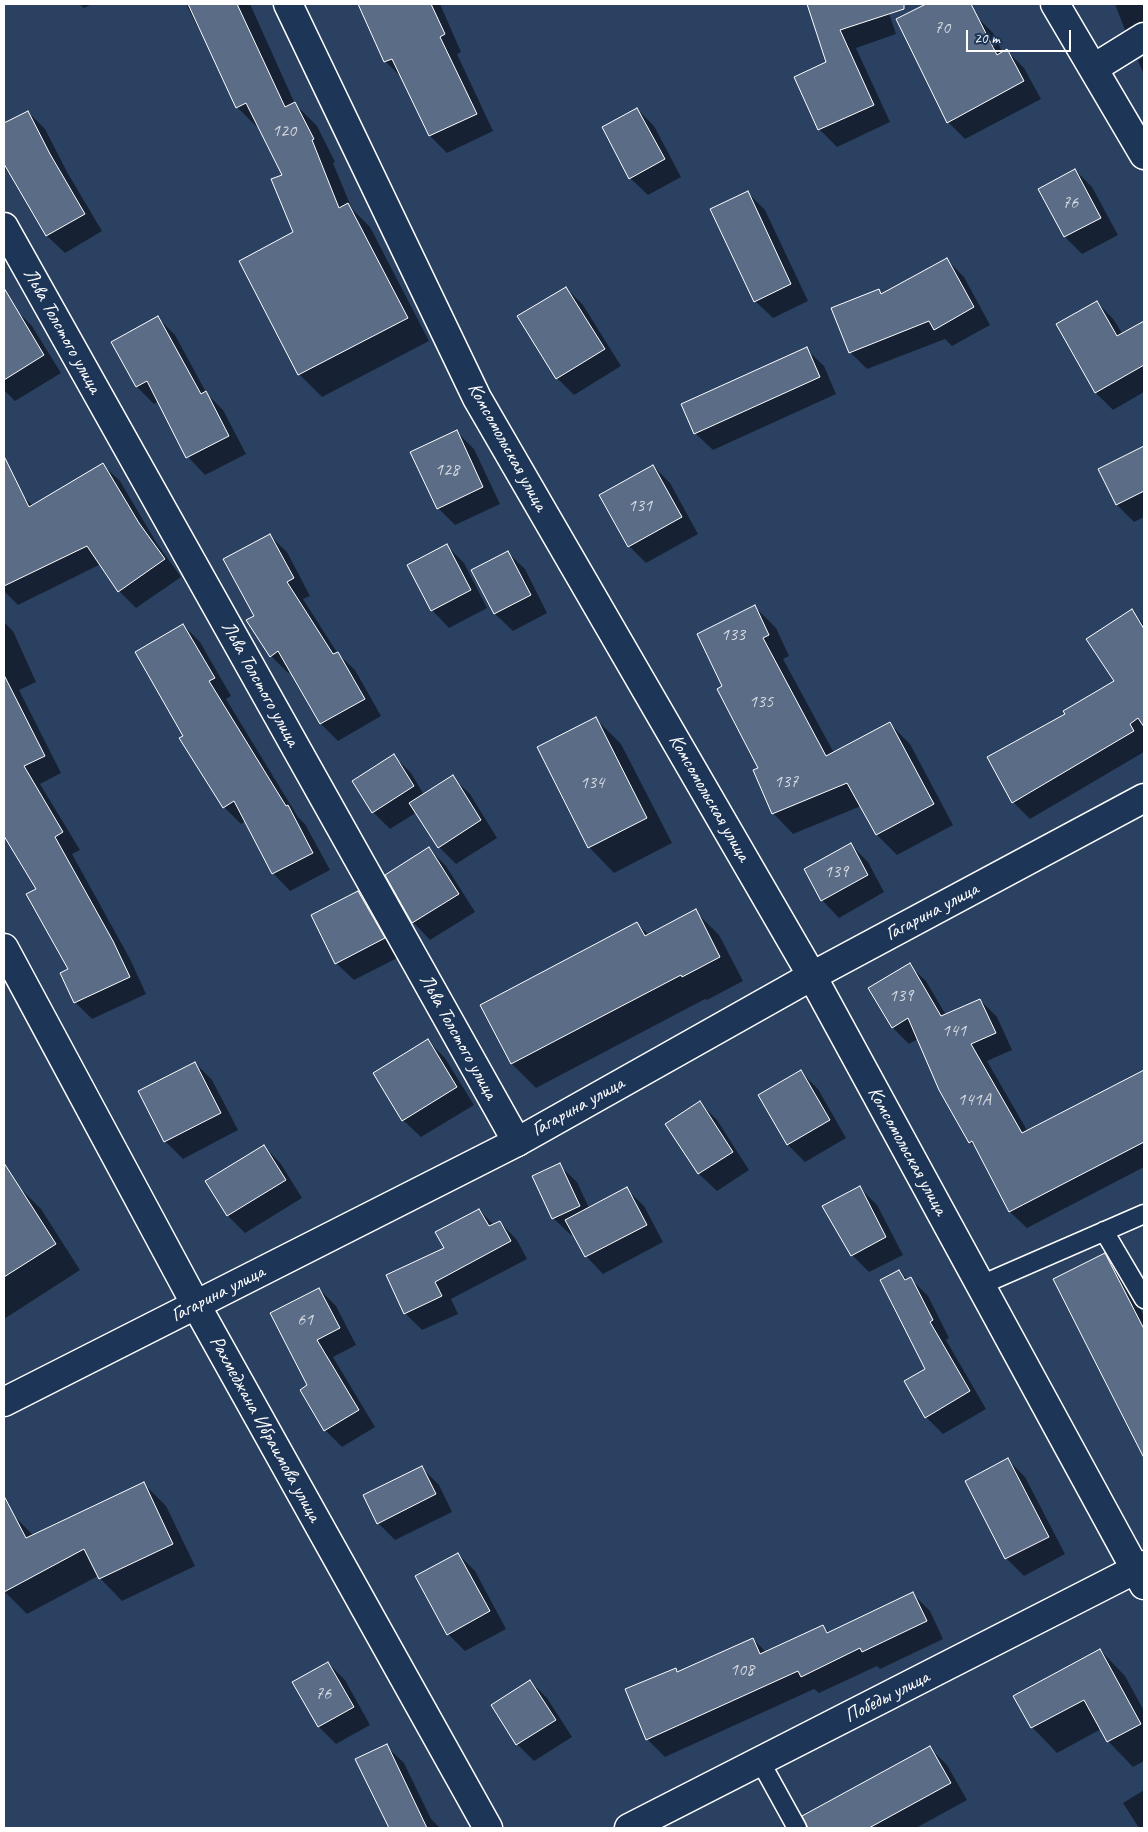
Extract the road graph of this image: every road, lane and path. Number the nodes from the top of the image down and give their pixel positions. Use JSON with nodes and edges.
{"nodes":[{"id":1,"x":288,"y":4,"type":"edge"},
{"id":2,"x":1055,"y":4,"type":"edge"},
{"id":3,"x":1144,"y":37,"type":"edge"},
{"id":4,"x":1094,"y":68,"type":"junction"},
{"id":5,"x":1144,"y":155,"type":"edge"},
{"id":6,"x":4,"y":227,"type":"edge"},
{"id":7,"x":1144,"y":798,"type":"edge"},
{"id":8,"x":4,"y":948,"type":"edge"},
{"id":9,"x":812,"y":976,"type":"junction"},
{"id":10,"x":517,"y":1142,"type":"junction"},
{"id":11,"x":1144,"y":1214,"type":"edge"},
{"id":12,"x":1104,"y":1231,"type":"junction"},
{"id":13,"x":981,"y":1285,"type":"junction"},
{"id":14,"x":1144,"y":1298,"type":"edge"},
{"id":15,"x":196,"y":1305,"type":"junction"},
{"id":16,"x":4,"y":1402,"type":"edge"},
{"id":17,"x":1142,"y":1573,"type":"edge"},
{"id":18,"x":760,"y":1761,"type":"junction"},
{"id":19,"x":488,"y":1828,"type":"edge"},
{"id":20,"x":629,"y":1828,"type":"edge"},
{"id":21,"x":797,"y":1828,"type":"edge"}],
"edges":[{"from":1,"to":9,"type":"street","name":"Комсомольская улица"},
{"from":2,"to":4,"type":"street"},
{"from":3,"to":4,"type":"street"},
{"from":4,"to":5,"type":"street"},
{"from":6,"to":10,"type":"street","name":"Льва Толстого улица"},
{"from":7,"to":9,"type":"street","name":"Гагарина улица"},
{"from":8,"to":15,"type":"street","name":"Рахмеджана Ибраимова улица"},
{"from":9,"to":10,"type":"street","name":"Гагарина улица"},
{"from":9,"to":13,"type":"street","name":"Комсомольская улица"},
{"from":10,"to":15,"type":"street","name":"Гагарина улица"},
{"from":11,"to":12,"type":"lane"},
{"from":12,"to":13,"type":"lane"},
{"from":12,"to":14,"type":"lane"},
{"from":13,"to":17,"type":"street","name":"Комсомольская улица"},
{"from":15,"to":16,"type":"street","name":"Гагарина улица"},
{"from":15,"to":19,"type":"street","name":"Рахмеджана Ибраимова улица"},
{"from":17,"to":18,"type":"street","name":"Победы улица"},
{"from":18,"to":20,"type":"street","name":"Победы улица"},
{"from":18,"to":21,"type":"lane"}]}
